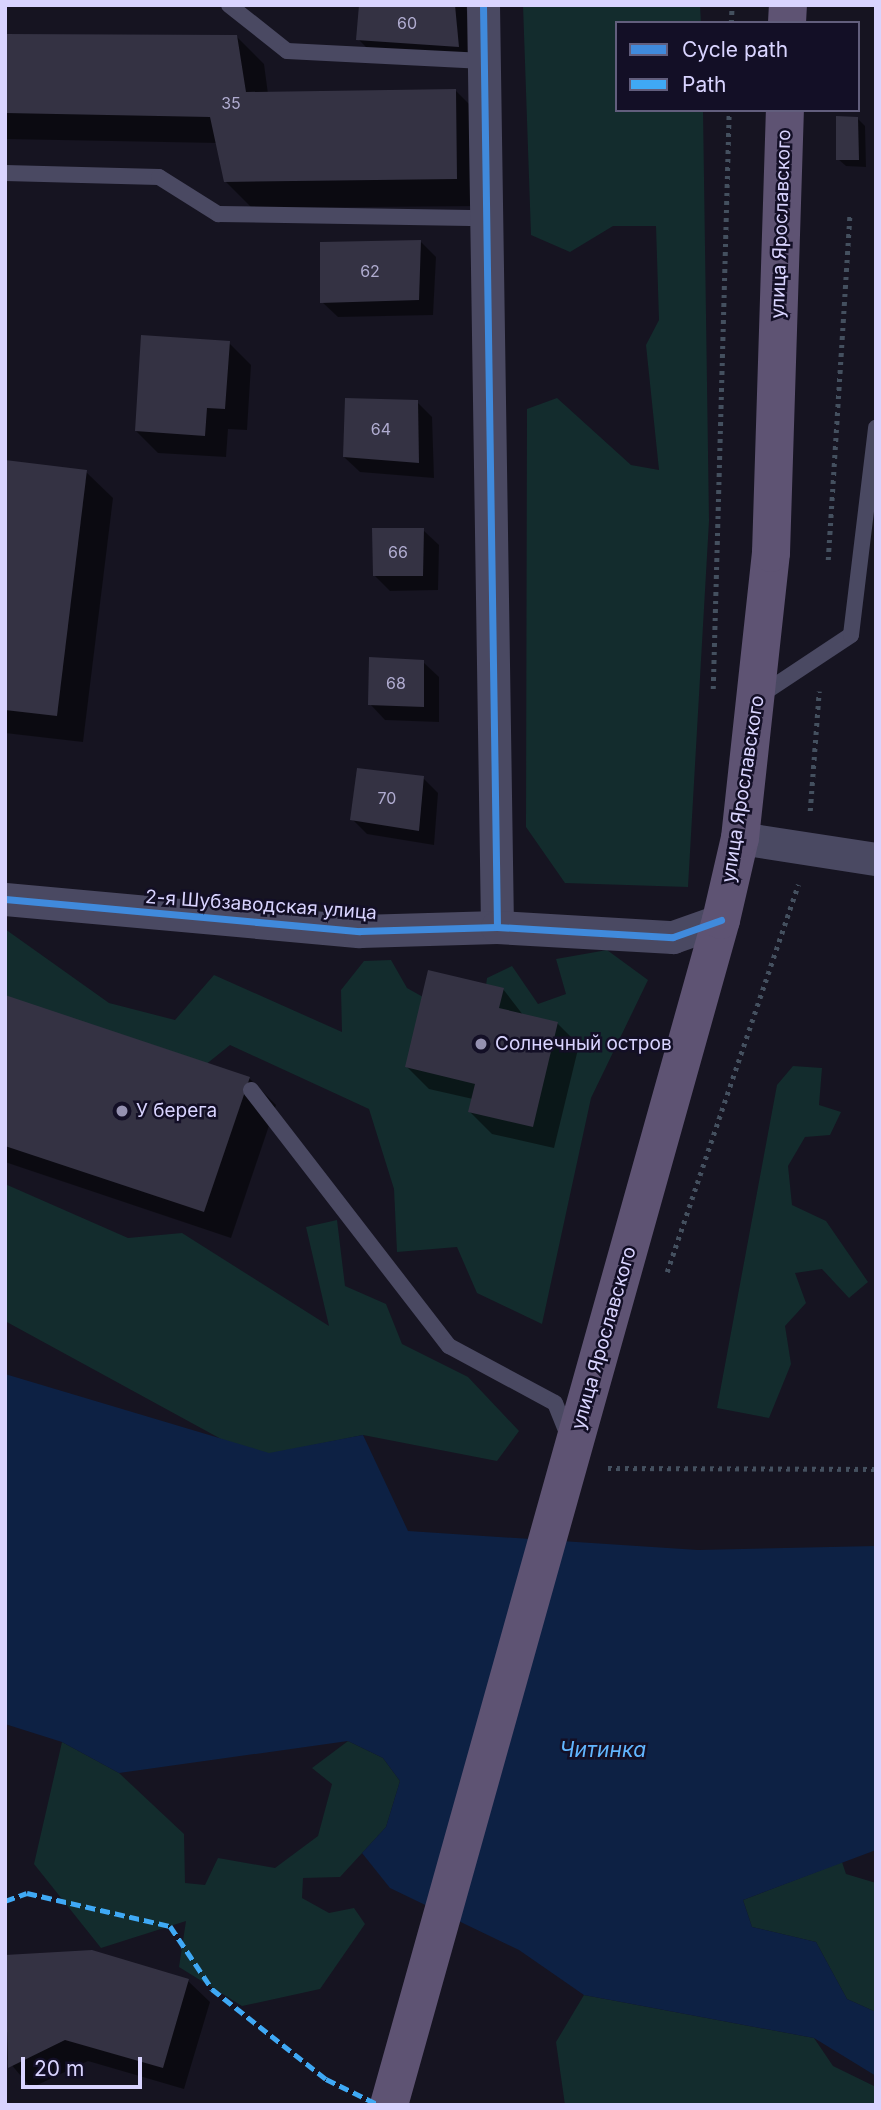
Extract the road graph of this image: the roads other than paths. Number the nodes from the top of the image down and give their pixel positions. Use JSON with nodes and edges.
{"nodes":[{"id":1,"x":229,"y":5,"type":"edge"},
{"id":2,"x":483,"y":5,"type":"edge"},
{"id":3,"x":484,"y":61,"type":"junction"},
{"id":4,"x":785,"y":112,"type":"edge"},
{"id":5,"x":5,"y":173,"type":"edge"},
{"id":6,"x":485,"y":218,"type":"junction"},
{"id":7,"x":876,"y":427,"type":"edge"},
{"id":8,"x":757,"y":697,"type":"junction"},
{"id":9,"x":740,"y":838,"type":"junction"},
{"id":10,"x":876,"y":859,"type":"edge"},
{"id":11,"x":5,"y":899,"type":"edge"},
{"id":12,"x":721,"y":919,"type":"junction"},
{"id":13,"x":496,"y":927,"type":"junction"},
{"id":14,"x":251,"y":1090,"type":"dead end"},
{"id":15,"x":587,"y":1458,"type":"junction"},
{"id":16,"x":389,"y":2105,"type":"edge"}],
"edges":[{"from":1,"to":3,"type":"lane"},
{"from":2,"to":3,"type":"street"},
{"from":3,"to":6,"type":"street"},
{"from":4,"to":8,"type":"main road","name":"улица Ярославского"},
{"from":5,"to":6,"type":"lane"},
{"from":6,"to":13,"type":"street"},
{"from":7,"to":8,"type":"lane"},
{"from":8,"to":9,"type":"main road","name":"улица Ярославского"},
{"from":9,"to":10,"type":"street"},
{"from":9,"to":12,"type":"main road","name":"улица Ярославского"},
{"from":11,"to":13,"type":"street","name":"2-я Шубзаводская улица"},
{"from":12,"to":13,"type":"street","name":"2-я Шубзаводская улица"},
{"from":12,"to":15,"type":"main road","name":"улица Ярославского"},
{"from":14,"to":15,"type":"lane"},
{"from":15,"to":16,"type":"main road","name":"улица Ярославского"}]}
